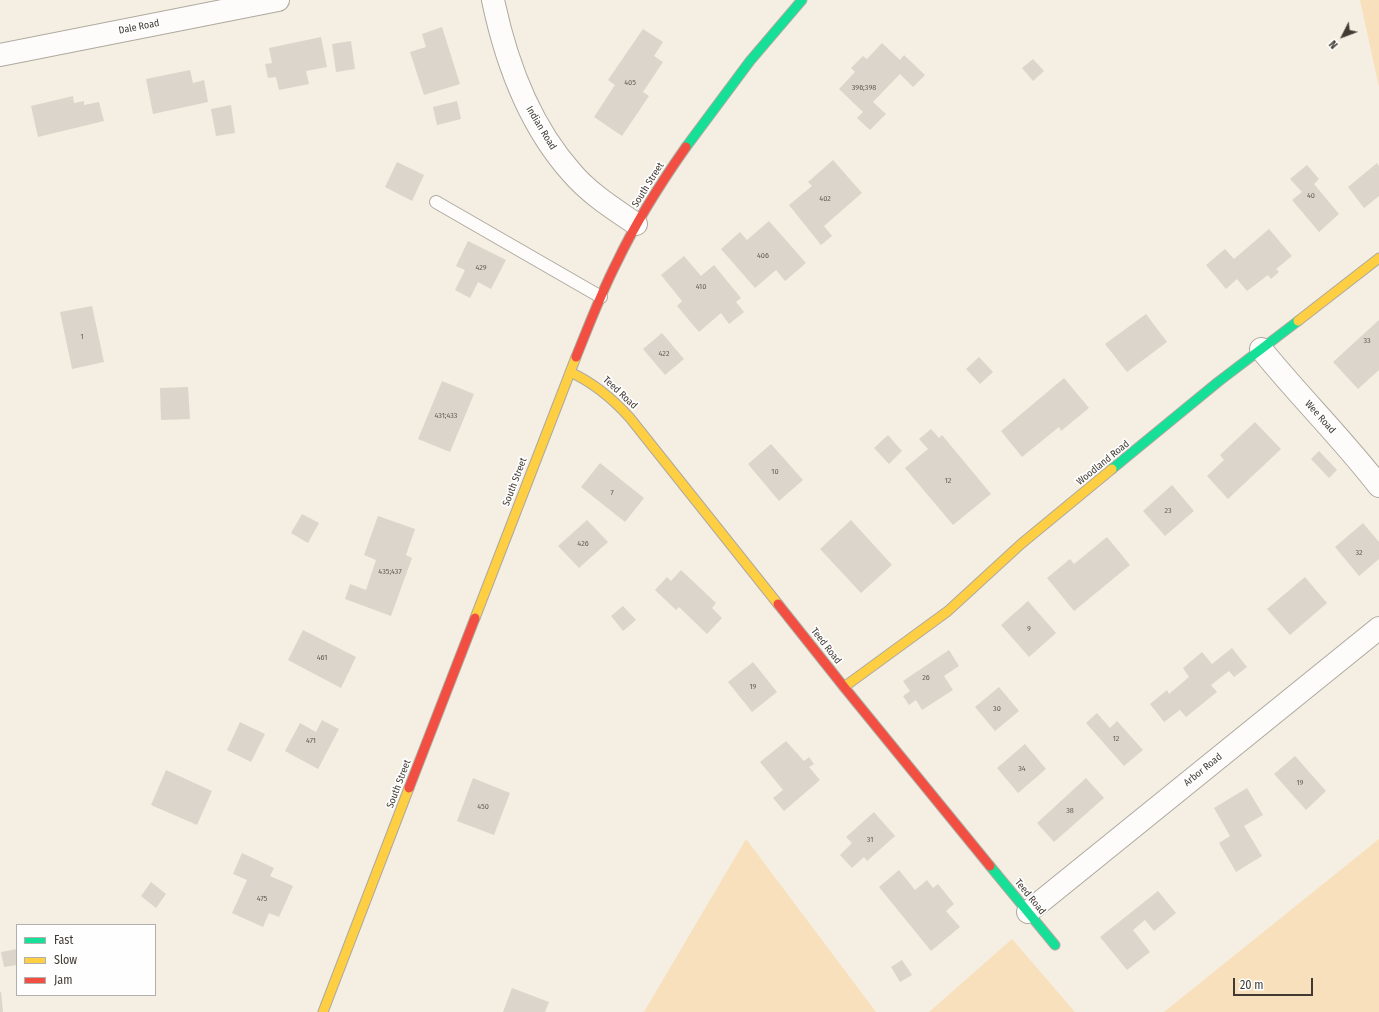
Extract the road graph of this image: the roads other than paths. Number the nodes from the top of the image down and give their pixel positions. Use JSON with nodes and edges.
{"nodes":[{"id":1,"x":278,"y":0,"type":"edge"},
{"id":2,"x":493,"y":0,"type":"edge"},
{"id":3,"x":802,"y":0,"type":"edge"},
{"id":4,"x":0,"y":55,"type":"edge"},
{"id":5,"x":436,"y":202,"type":"dead end"},
{"id":6,"x":636,"y":224,"type":"junction"},
{"id":7,"x":1379,"y":258,"type":"edge"},
{"id":8,"x":600,"y":297,"type":"junction"},
{"id":9,"x":1260,"y":349,"type":"junction"},
{"id":10,"x":570,"y":372,"type":"junction"},
{"id":11,"x":1379,"y":486,"type":"edge"},
{"id":12,"x":1379,"y":628,"type":"edge"},
{"id":13,"x":844,"y":687,"type":"junction"},
{"id":14,"x":1028,"y":912,"type":"junction"},
{"id":15,"x":1055,"y":945,"type":"dead end"},
{"id":16,"x":323,"y":1012,"type":"edge"}],
"edges":[{"from":1,"to":4,"type":"street","name":"Dale Road"},
{"from":2,"to":6,"type":"street","name":"Indian Road"},
{"from":3,"to":6,"type":"street","name":"South Street"},
{"from":5,"to":8,"type":"lane"},
{"from":6,"to":8,"type":"street","name":"South Street"},
{"from":7,"to":9,"type":"street","name":"Woodland Road"},
{"from":8,"to":10,"type":"street","name":"South Street"},
{"from":9,"to":11,"type":"street","name":"Wee Road"},
{"from":9,"to":13,"type":"street","name":"Woodland Road"},
{"from":10,"to":13,"type":"street","name":"Teed Road"},
{"from":10,"to":16,"type":"street","name":"South Street"},
{"from":12,"to":14,"type":"street","name":"Arbor Road"},
{"from":13,"to":14,"type":"street","name":"Teed Road"},
{"from":14,"to":15,"type":"street","name":"Teed Road"}]}
